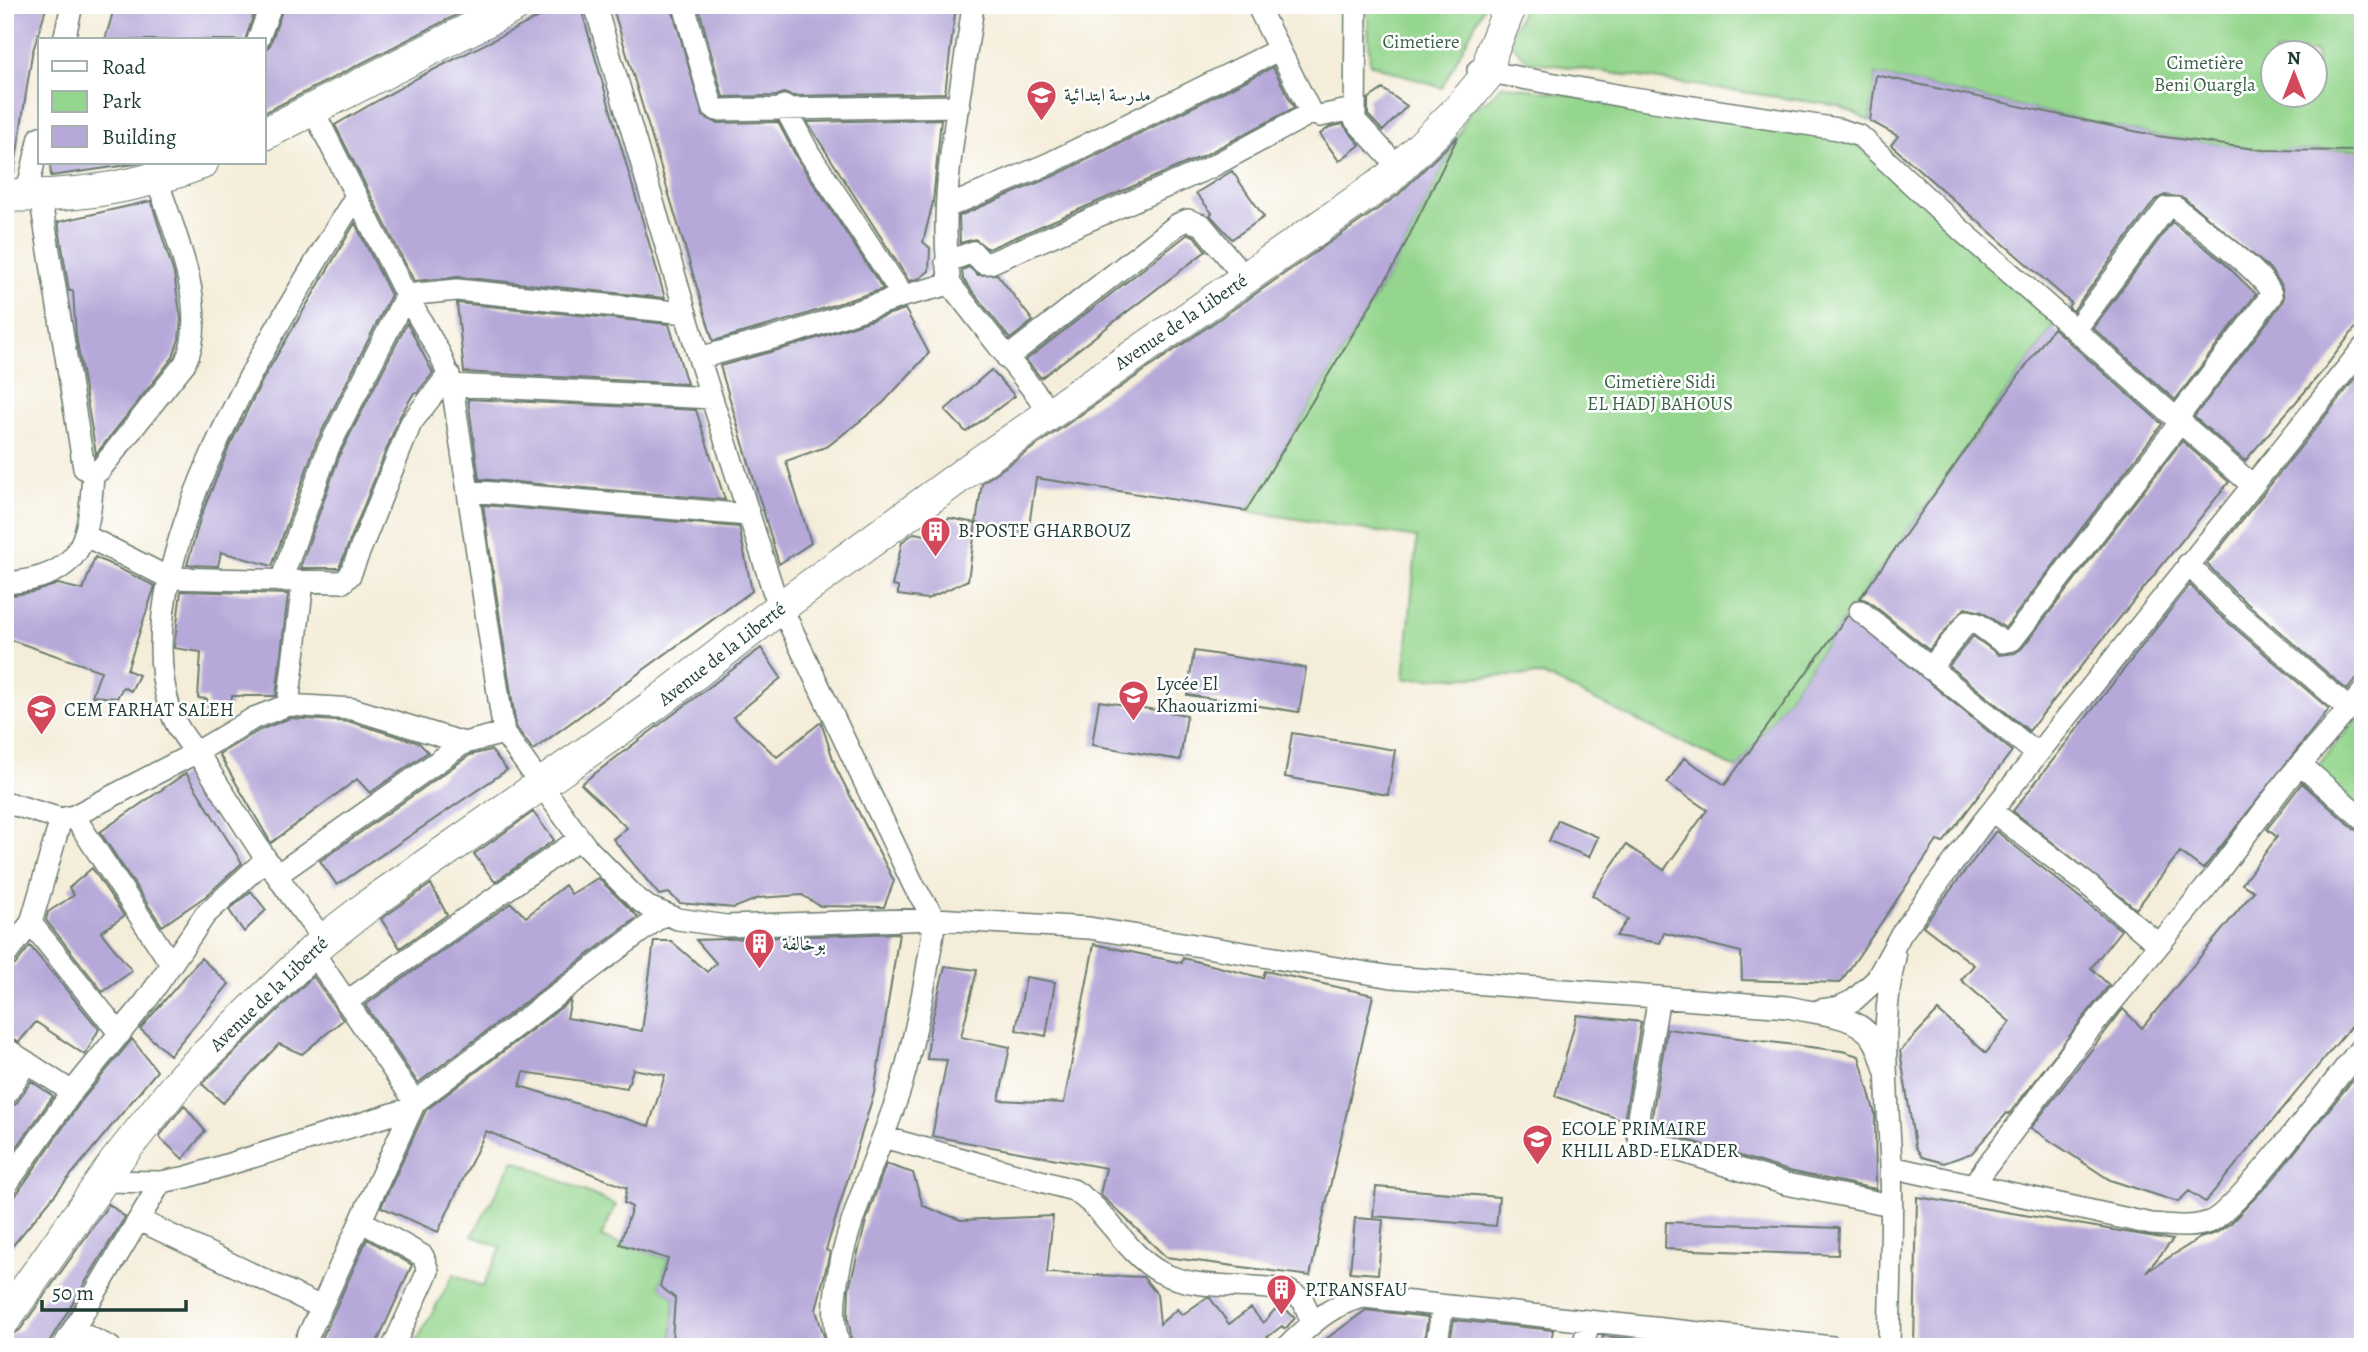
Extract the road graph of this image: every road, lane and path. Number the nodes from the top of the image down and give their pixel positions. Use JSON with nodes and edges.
{"nodes":[{"id":1,"x":72,"y":5,"type":"edge"},
{"id":2,"x":271,"y":5,"type":"edge"},
{"id":3,"x":517,"y":5,"type":"edge"},
{"id":4,"x":595,"y":5,"type":"edge"},
{"id":5,"x":684,"y":5,"type":"edge"},
{"id":6,"x":972,"y":5,"type":"edge"},
{"id":7,"x":1257,"y":5,"type":"edge"},
{"id":8,"x":1356,"y":5,"type":"edge"},
{"id":9,"x":1511,"y":5,"type":"edge"},
{"id":10,"x":64,"y":38,"type":"edge"},
{"id":11,"x":259,"y":38,"type":"edge"},
{"id":12,"x":1278,"y":50,"type":"junction"},
{"id":13,"x":1485,"y":65,"type":"junction"},
{"id":14,"x":784,"y":106,"type":"junction"},
{"id":15,"x":959,"y":106,"type":"junction"},
{"id":16,"x":312,"y":108,"type":"junction"},
{"id":17,"x":1353,"y":109,"type":"junction"},
{"id":18,"x":1311,"y":113,"type":"junction"},
{"id":19,"x":266,"y":133,"type":"edge"},
{"id":20,"x":38,"y":144,"type":"edge"},
{"id":21,"x":1387,"y":155,"type":"junction"},
{"id":22,"x":199,"y":164,"type":"edge"},
{"id":23,"x":157,"y":179,"type":"junction"},
{"id":24,"x":24,"y":196,"type":"edge"},
{"id":25,"x":356,"y":196,"type":"junction"},
{"id":26,"x":947,"y":207,"type":"junction"},
{"id":27,"x":946,"y":262,"type":"junction"},
{"id":28,"x":1240,"y":271,"type":"junction"},
{"id":29,"x":950,"y":285,"type":"junction"},
{"id":30,"x":406,"y":295,"type":"junction"},
{"id":31,"x":903,"y":296,"type":"junction"},
{"id":32,"x":686,"y":313,"type":"junction"},
{"id":33,"x":2076,"y":329,"type":"junction"},
{"id":34,"x":2363,"y":348,"type":"edge"},
{"id":35,"x":699,"y":358,"type":"junction"},
{"id":36,"x":1007,"y":358,"type":"junction"},
{"id":37,"x":450,"y":380,"type":"junction"},
{"id":38,"x":712,"y":398,"type":"junction"},
{"id":39,"x":1041,"y":400,"type":"junction"},
{"id":40,"x":2180,"y":419,"type":"junction"},
{"id":41,"x":93,"y":474,"type":"junction"},
{"id":42,"x":2251,"y":484,"type":"junction"},
{"id":43,"x":470,"y":491,"type":"junction"},
{"id":44,"x":748,"y":515,"type":"junction"},
{"id":45,"x":86,"y":536,"type":"junction"},
{"id":46,"x":2188,"y":564,"type":"junction"},
{"id":47,"x":169,"y":578,"type":"junction"},
{"id":48,"x":292,"y":581,"type":"junction"},
{"id":49,"x":5,"y":583,"type":"edge"},
{"id":50,"x":777,"y":598,"type":"junction"},
{"id":51,"x":1860,"y":611,"type":"dead end"},
{"id":52,"x":1930,"y":669,"type":"junction"},
{"id":53,"x":2363,"y":692,"type":"edge"},
{"id":54,"x":288,"y":705,"type":"junction"},
{"id":55,"x":2349,"y":709,"type":"junction"},
{"id":56,"x":504,"y":733,"type":"junction"},
{"id":57,"x":464,"y":743,"type":"junction"},
{"id":58,"x":197,"y":752,"type":"junction"},
{"id":59,"x":2037,"y":754,"type":"junction"},
{"id":60,"x":2301,"y":765,"type":"junction"},
{"id":61,"x":538,"y":779,"type":"junction"},
{"id":62,"x":5,"y":802,"type":"edge"},
{"id":63,"x":1992,"y":811,"type":"junction"},
{"id":64,"x":68,"y":818,"type":"junction"},
{"id":65,"x":2363,"y":819,"type":"edge"},
{"id":66,"x":579,"y":839,"type":"junction"},
{"id":67,"x":271,"y":867,"type":"junction"},
{"id":68,"x":664,"y":914,"type":"junction"},
{"id":69,"x":935,"y":919,"type":"junction"},
{"id":70,"x":19,"y":930,"type":"edge"},
{"id":71,"x":1901,"y":934,"type":"junction"},
{"id":72,"x":316,"y":939,"type":"junction"},
{"id":73,"x":2159,"y":945,"type":"junction"},
{"id":74,"x":5,"y":956,"type":"edge"},
{"id":75,"x":171,"y":964,"type":"junction"},
{"id":76,"x":1659,"y":997,"type":"junction"},
{"id":77,"x":346,"y":1002,"type":"junction"},
{"id":78,"x":1807,"y":1012,"type":"junction"},
{"id":79,"x":120,"y":1034,"type":"junction"},
{"id":80,"x":2363,"y":1045,"type":"edge"},
{"id":81,"x":5,"y":1048,"type":"edge"},
{"id":82,"x":27,"y":1062,"type":"junction"},
{"id":83,"x":1885,"y":1070,"type":"junction"},
{"id":84,"x":72,"y":1092,"type":"junction"},
{"id":85,"x":5,"y":1096,"type":"edge"},
{"id":86,"x":413,"y":1105,"type":"junction"},
{"id":87,"x":883,"y":1137,"type":"junction"},
{"id":88,"x":1891,"y":1167,"type":"junction"},
{"id":89,"x":102,"y":1181,"type":"junction"},
{"id":90,"x":161,"y":1182,"type":"junction"},
{"id":91,"x":1973,"y":1185,"type":"junction"},
{"id":92,"x":5,"y":1187,"type":"edge"},
{"id":93,"x":1891,"y":1205,"type":"junction"},
{"id":94,"x":139,"y":1220,"type":"junction"},
{"id":95,"x":361,"y":1221,"type":"junction"},
{"id":96,"x":5,"y":1289,"type":"edge"},
{"id":97,"x":1443,"y":1306,"type":"junction"},
{"id":98,"x":321,"y":1307,"type":"junction"},
{"id":99,"x":5,"y":1319,"type":"edge"},
{"id":100,"x":1589,"y":1321,"type":"junction"},
{"id":101,"x":1312,"y":1323,"type":"junction"},
{"id":102,"x":68,"y":1338,"type":"edge"},
{"id":103,"x":110,"y":1347,"type":"edge"},
{"id":104,"x":303,"y":1347,"type":"edge"},
{"id":105,"x":393,"y":1347,"type":"edge"},
{"id":106,"x":841,"y":1347,"type":"edge"},
{"id":107,"x":1287,"y":1347,"type":"edge"},
{"id":108,"x":1436,"y":1347,"type":"edge"},
{"id":109,"x":1584,"y":1347,"type":"edge"},
{"id":110,"x":1832,"y":1347,"type":"edge"},
{"id":111,"x":1889,"y":1347,"type":"edge"}],
"edges":[{"from":1,"to":10,"type":"street"},
{"from":2,"to":11,"type":"street"},
{"from":3,"to":16,"type":"street"},
{"from":4,"to":32,"type":"street"},
{"from":5,"to":14,"type":"street"},
{"from":6,"to":15,"type":"street"},
{"from":7,"to":12,"type":"street"},
{"from":8,"to":17,"type":"street"},
{"from":9,"to":13,"type":"street","name":"Avenue de la Liberté"},
{"from":12,"to":18,"type":"street"},
{"from":12,"to":26,"type":"street"},
{"from":13,"to":21,"type":"street","name":"Avenue de la Liberté"},
{"from":13,"to":28,"type":"street","name":"Avenue de la Liberté"},
{"from":13,"to":33,"type":"street"},
{"from":14,"to":15,"type":"street"},
{"from":14,"to":31,"type":"street"},
{"from":15,"to":26,"type":"street"},
{"from":16,"to":19,"type":"street"},
{"from":16,"to":25,"type":"street"},
{"from":17,"to":18,"type":"street"},
{"from":17,"to":21,"type":"street"},
{"from":18,"to":27,"type":"street"},
{"from":20,"to":24,"type":"street"},
{"from":21,"to":28,"type":"street","name":"Avenue de la Liberté"},
{"from":22,"to":23,"type":"street"},
{"from":23,"to":24,"type":"street"},
{"from":23,"to":41,"type":"street"},
{"from":24,"to":41,"type":"street"},
{"from":25,"to":30,"type":"street"},
{"from":25,"to":47,"type":"street"},
{"from":26,"to":27,"type":"street"},
{"from":27,"to":29,"type":"street"},
{"from":28,"to":36,"type":"street"},
{"from":28,"to":39,"type":"street","name":"Avenue de la Liberté"},
{"from":28,"to":50,"type":"street","name":"Avenue de la Liberté"},
{"from":29,"to":31,"type":"street"},
{"from":29,"to":36,"type":"street"},
{"from":30,"to":32,"type":"street"},
{"from":30,"to":37,"type":"street"},
{"from":30,"to":48,"type":"street"},
{"from":31,"to":35,"type":"street"},
{"from":32,"to":35,"type":"street"},
{"from":33,"to":40,"type":"street"},
{"from":33,"to":40,"type":"street"},
{"from":34,"to":42,"type":"street"},
{"from":35,"to":38,"type":"street"},
{"from":36,"to":39,"type":"street"},
{"from":37,"to":38,"type":"street"},
{"from":37,"to":43,"type":"street"},
{"from":37,"to":48,"type":"street"},
{"from":38,"to":44,"type":"street"},
{"from":39,"to":50,"type":"street","name":"Avenue de la Liberté"},
{"from":40,"to":42,"type":"street"},
{"from":40,"to":52,"type":"street"},
{"from":41,"to":45,"type":"street"},
{"from":42,"to":46,"type":"street"},
{"from":43,"to":44,"type":"street"},
{"from":43,"to":56,"type":"street"},
{"from":44,"to":50,"type":"street"},
{"from":45,"to":47,"type":"street"},
{"from":45,"to":49,"type":"street"},
{"from":46,"to":55,"type":"street"},
{"from":46,"to":59,"type":"street"},
{"from":47,"to":48,"type":"street"},
{"from":47,"to":58,"type":"street"},
{"from":48,"to":54,"type":"street"},
{"from":50,"to":61,"type":"street","name":"Avenue de la Liberté"},
{"from":50,"to":69,"type":"street"},
{"from":51,"to":52,"type":"street"},
{"from":52,"to":59,"type":"street"},
{"from":53,"to":55,"type":"street"},
{"from":54,"to":57,"type":"street"},
{"from":54,"to":58,"type":"street"},
{"from":55,"to":60,"type":"street"},
{"from":56,"to":57,"type":"street"},
{"from":56,"to":61,"type":"street"},
{"from":57,"to":67,"type":"street"},
{"from":58,"to":64,"type":"street"},
{"from":58,"to":67,"type":"street"},
{"from":59,"to":63,"type":"street"},
{"from":60,"to":65,"type":"street"},
{"from":60,"to":73,"type":"street"},
{"from":61,"to":66,"type":"street"},
{"from":61,"to":72,"type":"street","name":"Avenue de la Liberté"},
{"from":62,"to":64,"type":"street"},
{"from":63,"to":71,"type":"street"},
{"from":63,"to":73,"type":"street"},
{"from":64,"to":70,"type":"street"},
{"from":64,"to":75,"type":"street"},
{"from":66,"to":68,"type":"street"},
{"from":66,"to":77,"type":"street"},
{"from":67,"to":72,"type":"street"},
{"from":67,"to":75,"type":"street"},
{"from":68,"to":69,"type":"street"},
{"from":68,"to":86,"type":"street"},
{"from":69,"to":76,"type":"street"},
{"from":69,"to":87,"type":"street"},
{"from":70,"to":74,"type":"street"},
{"from":70,"to":79,"type":"street"},
{"from":71,"to":78,"type":"street"},
{"from":71,"to":83,"type":"street"},
{"from":72,"to":77,"type":"street"},
{"from":72,"to":89,"type":"street","name":"Avenue de la Liberté"},
{"from":72,"to":96,"type":"street","name":"Avenue de la Liberté"},
{"from":73,"to":91,"type":"street"},
{"from":75,"to":79,"type":"street"},
{"from":76,"to":78,"type":"street"},
{"from":76,"to":93,"type":"street"},
{"from":77,"to":86,"type":"street"},
{"from":78,"to":83,"type":"street"},
{"from":79,"to":84,"type":"street"},
{"from":80,"to":91,"type":"street"},
{"from":81,"to":82,"type":"street"},
{"from":82,"to":84,"type":"street"},
{"from":82,"to":85,"type":"street"},
{"from":83,"to":88,"type":"street"},
{"from":84,"to":92,"type":"street"},
{"from":86,"to":90,"type":"street"},
{"from":86,"to":95,"type":"street"},
{"from":87,"to":101,"type":"street"},
{"from":87,"to":106,"type":"street"},
{"from":88,"to":91,"type":"street"},
{"from":88,"to":93,"type":"street"},
{"from":89,"to":90,"type":"street"},
{"from":89,"to":99,"type":"street","name":"Avenue de la Liberté"},
{"from":90,"to":94,"type":"street"},
{"from":93,"to":111,"type":"street"},
{"from":94,"to":98,"type":"street"},
{"from":94,"to":102,"type":"street"},
{"from":95,"to":98,"type":"street"},
{"from":95,"to":105,"type":"street"},
{"from":97,"to":100,"type":"street"},
{"from":97,"to":101,"type":"street"},
{"from":97,"to":108,"type":"street"},
{"from":98,"to":104,"type":"street"},
{"from":100,"to":109,"type":"street"},
{"from":100,"to":110,"type":"street"},
{"from":101,"to":107,"type":"street"},
{"from":102,"to":103,"type":"street"}]}
